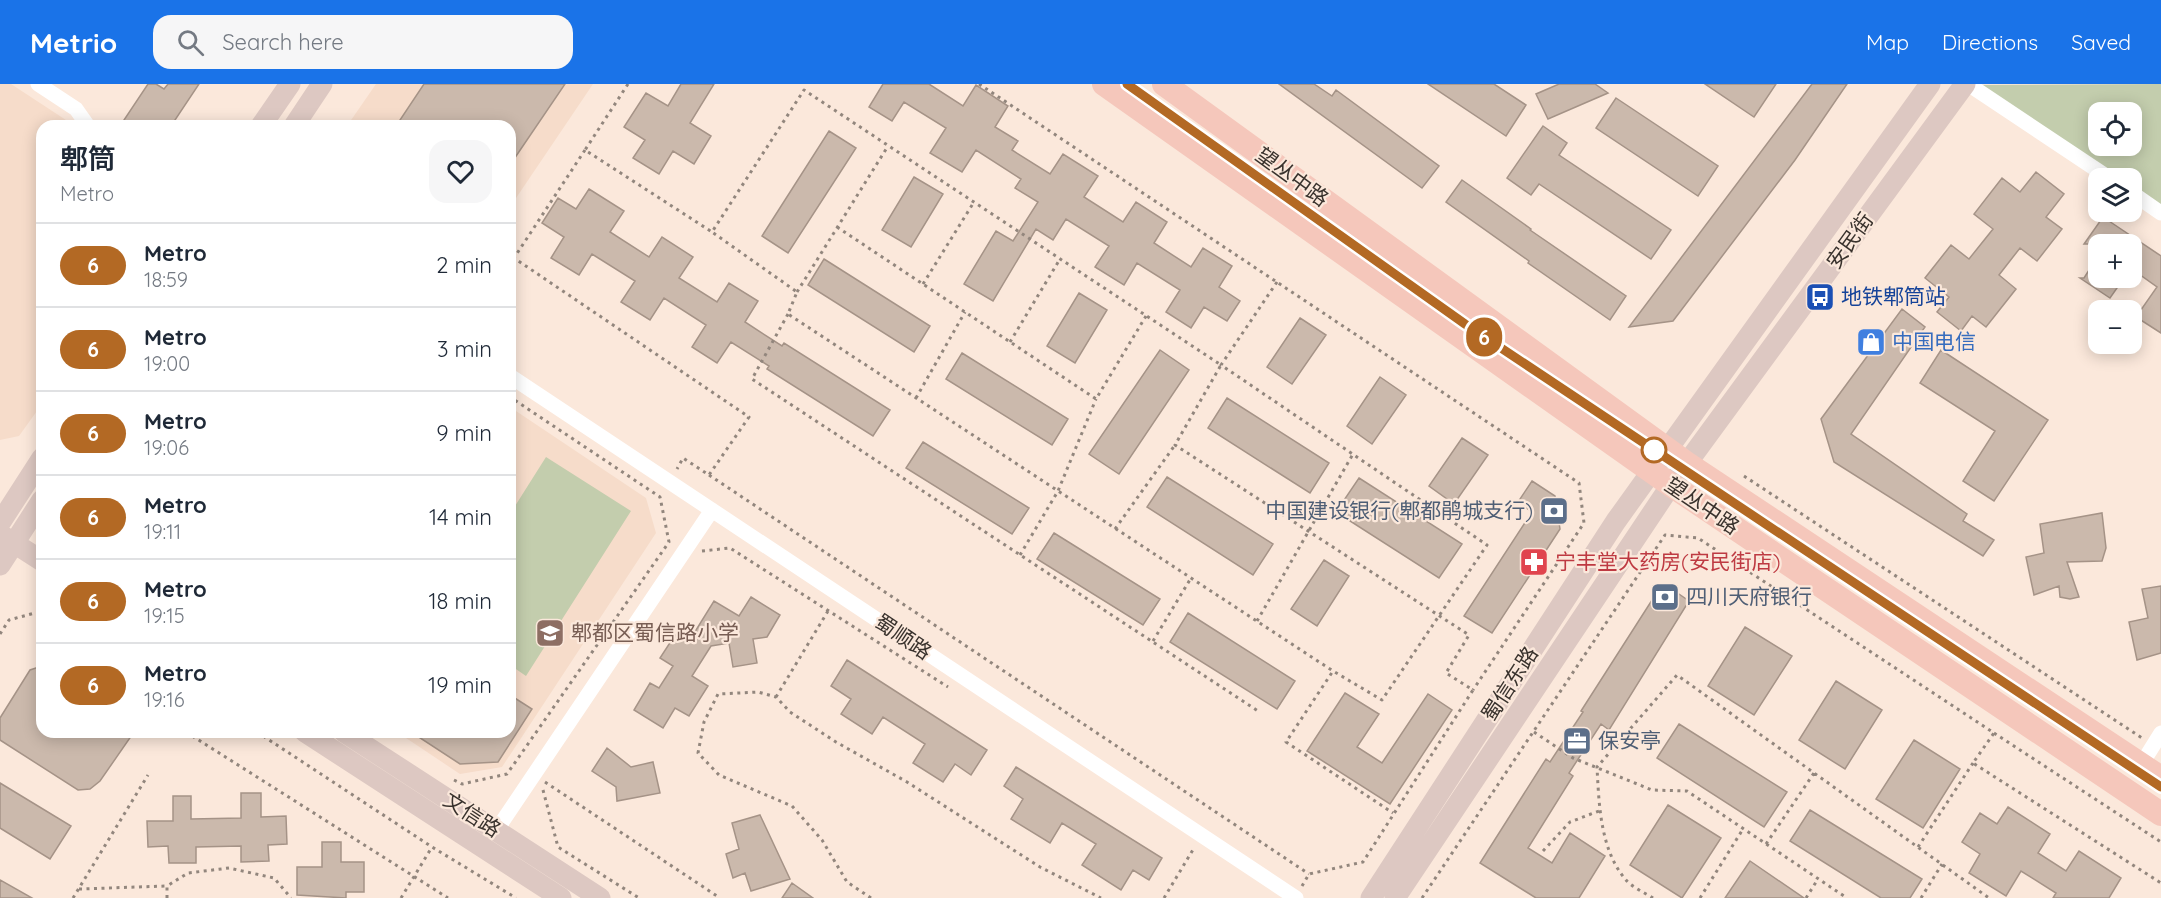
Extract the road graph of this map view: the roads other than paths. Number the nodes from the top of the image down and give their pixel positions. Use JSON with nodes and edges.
{"nodes":[{"id":1,"x":38,"y":84,"type":"edge"},
{"id":2,"x":290,"y":84,"type":"edge"},
{"id":3,"x":322,"y":84,"type":"edge"},
{"id":4,"x":1104,"y":84,"type":"edge"},
{"id":5,"x":1164,"y":84,"type":"edge"},
{"id":6,"x":1930,"y":84,"type":"edge"},
{"id":7,"x":1966,"y":84,"type":"edge"},
{"id":8,"x":84,"y":120,"type":"edge"},
{"id":9,"x":265,"y":120,"type":"edge"},
{"id":10,"x":298,"y":120,"type":"edge"},
{"id":11,"x":2094,"y":168,"type":"edge"},
{"id":12,"x":2142,"y":200,"type":"edge"},
{"id":13,"x":2161,"y":213,"type":"edge"},
{"id":14,"x":516,"y":380,"type":"edge"},
{"id":15,"x":1676,"y":457,"type":"junction"},
{"id":16,"x":36,"y":466,"type":"edge"},
{"id":17,"x":1651,"y":472,"type":"junction"},
{"id":18,"x":1671,"y":485,"type":"junction"},
{"id":19,"x":712,"y":510,"type":"junction"},
{"id":20,"x":3,"y":513,"type":"edge"},
{"id":21,"x":35,"y":527,"type":"edge"},
{"id":22,"x":7,"y":538,"type":"edge"},
{"id":23,"x":36,"y":557,"type":"edge"},
{"id":24,"x":0,"y":565,"type":"edge"},
{"id":25,"x":2161,"y":733,"type":"edge"},
{"id":26,"x":314,"y":738,"type":"edge"},
{"id":27,"x":353,"y":738,"type":"edge"},
{"id":28,"x":2141,"y":765,"type":"junction"},
{"id":29,"x":2161,"y":778,"type":"edge"},
{"id":30,"x":2161,"y":814,"type":"edge"},
{"id":31,"x":496,"y":831,"type":"junction"},
{"id":32,"x":561,"y":898,"type":"edge"},
{"id":33,"x":600,"y":898,"type":"edge"},
{"id":34,"x":1296,"y":898,"type":"edge"},
{"id":35,"x":1371,"y":898,"type":"edge"},
{"id":36,"x":1395,"y":898,"type":"edge"}],
"edges":[{"from":1,"to":8,"type":"street"},
{"from":2,"to":9,"type":"main road"},
{"from":3,"to":10,"type":"main road"},
{"from":4,"to":17,"type":"main road","name":"望丛中路"},
{"from":5,"to":15,"type":"main road","name":"望丛中路"},
{"from":6,"to":15,"type":"main road","name":"安民街"},
{"from":7,"to":11,"type":"street"},
{"from":7,"to":15,"type":"main road","name":"安民街"},
{"from":12,"to":13,"type":"street"},
{"from":14,"to":19,"type":"street","name":"蜀顺路"},
{"from":15,"to":17,"type":"main road","name":"安民街"},
{"from":15,"to":18,"type":"main road","name":"安民街"},
{"from":15,"to":28,"type":"main road","name":"望丛中路"},
{"from":16,"to":20,"type":"main road"},
{"from":17,"to":18,"type":"main road","name":"望丛中路"},
{"from":17,"to":35,"type":"main road","name":"蜀信东路"},
{"from":18,"to":30,"type":"main road","name":"望丛中路"},
{"from":18,"to":36,"type":"main road","name":"蜀信东路"},
{"from":19,"to":31,"type":"street"},
{"from":19,"to":34,"type":"street","name":"蜀顺路"},
{"from":20,"to":21,"type":"main road"},
{"from":21,"to":22,"type":"main road"},
{"from":22,"to":23,"type":"main road"},
{"from":22,"to":24,"type":"main road"},
{"from":25,"to":28,"type":"street"},
{"from":26,"to":32,"type":"main road"},
{"from":27,"to":31,"type":"main road","name":"文信路"},
{"from":28,"to":29,"type":"main road","name":"望丛中路"},
{"from":31,"to":33,"type":"main road","name":"文信路"}]}
